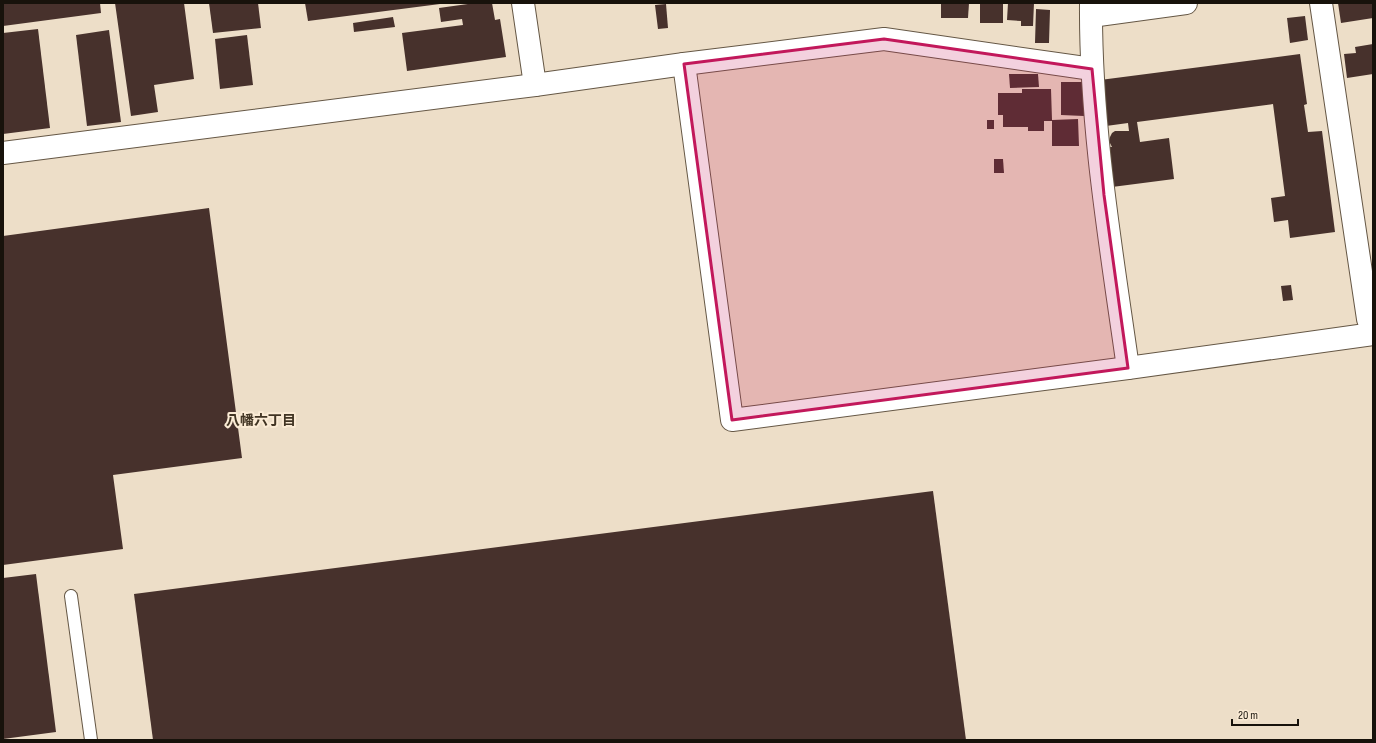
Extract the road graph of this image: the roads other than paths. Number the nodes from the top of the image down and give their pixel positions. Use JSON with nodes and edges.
{"nodes":[{"id":1,"x":523,"y":3,"type":"edge"},
{"id":2,"x":1186,"y":3,"type":"edge"},
{"id":3,"x":1321,"y":3,"type":"edge"},
{"id":4,"x":1091,"y":9,"type":"edge"},
{"id":5,"x":684,"y":64,"type":"junction"},
{"id":6,"x":1092,"y":70,"type":"junction"},
{"id":7,"x":534,"y":84,"type":"junction"},
{"id":8,"x":3,"y":153,"type":"edge"},
{"id":9,"x":1373,"y":334,"type":"edge"},
{"id":10,"x":1128,"y":368,"type":"junction"},
{"id":11,"x":71,"y":596,"type":"dead end"},
{"id":12,"x":91,"y":740,"type":"edge"}],
"edges":[{"from":1,"to":7,"type":"street"},
{"from":2,"to":4,"type":"street"},
{"from":3,"to":9,"type":"street"},
{"from":4,"to":6,"type":"street"},
{"from":5,"to":6,"type":"street"},
{"from":5,"to":7,"type":"street"},
{"from":5,"to":10,"type":"street"},
{"from":6,"to":10,"type":"street"},
{"from":7,"to":8,"type":"street"},
{"from":9,"to":10,"type":"street"},
{"from":11,"to":12,"type":"lane"}]}
